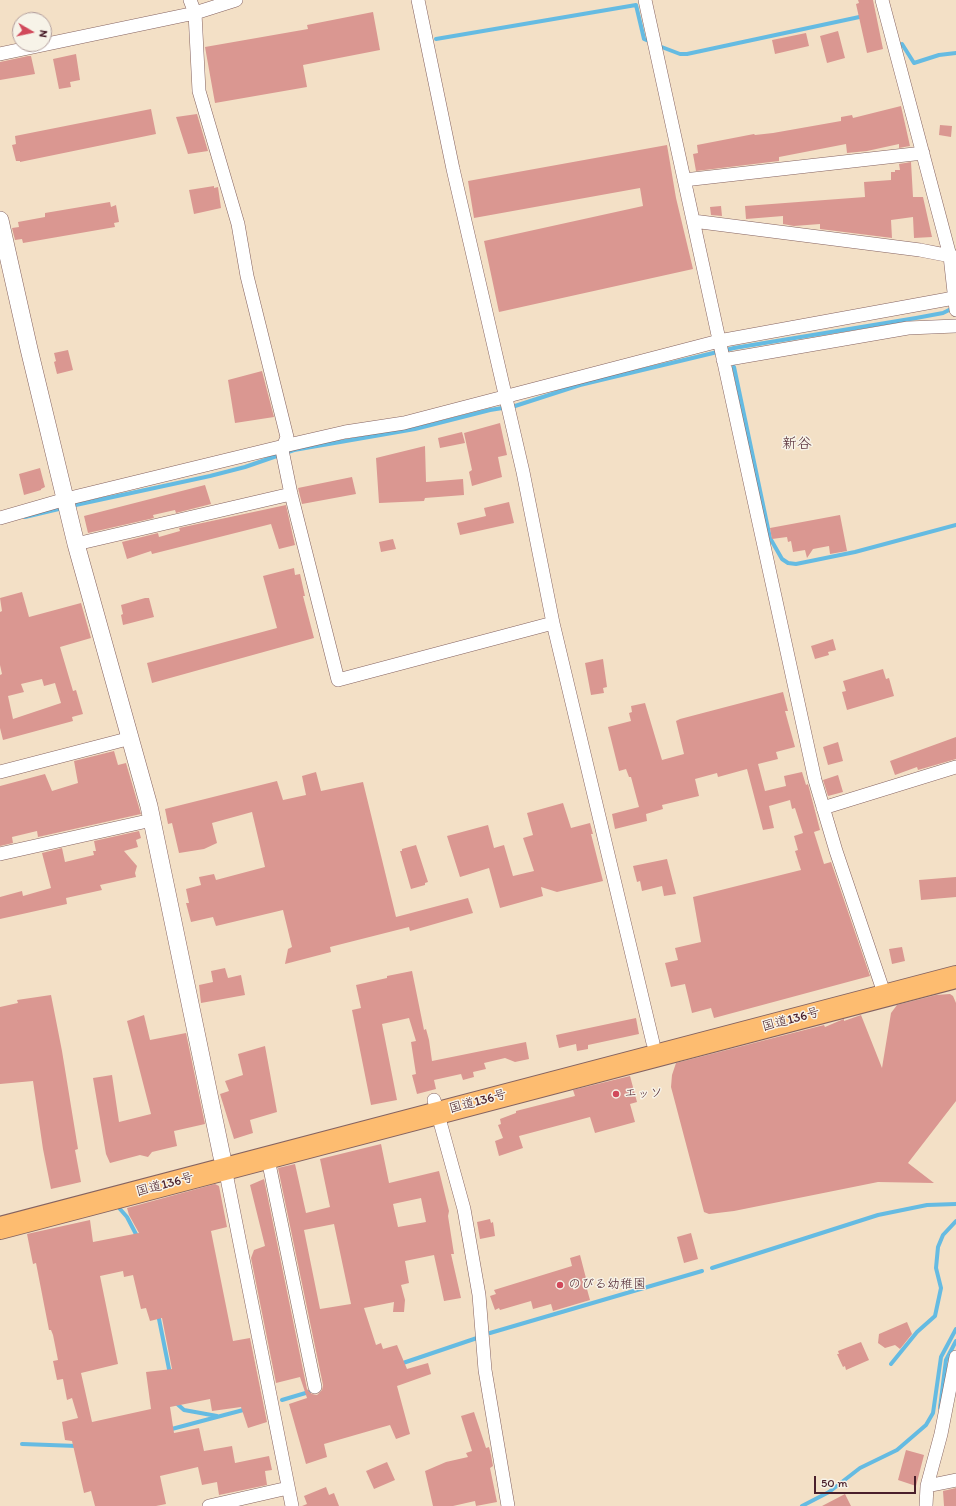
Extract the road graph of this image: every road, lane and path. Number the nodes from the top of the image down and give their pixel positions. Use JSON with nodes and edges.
{"nodes":[{"id":1,"x":190,"y":0,"type":"edge"},
{"id":2,"x":236,"y":0,"type":"edge"},
{"id":3,"x":418,"y":0,"type":"edge"},
{"id":4,"x":645,"y":0,"type":"edge"},
{"id":5,"x":882,"y":0,"type":"edge"},
{"id":6,"x":195,"y":12,"type":"junction"},
{"id":7,"x":0,"y":54,"type":"edge"},
{"id":8,"x":923,"y":152,"type":"junction"},
{"id":9,"x":684,"y":180,"type":"junction"},
{"id":10,"x":0,"y":220,"type":"edge"},
{"id":11,"x":693,"y":222,"type":"junction"},
{"id":12,"x":953,"y":256,"type":"edge"},
{"id":13,"x":955,"y":302,"type":"edge"},
{"id":14,"x":956,"y":326,"type":"edge"},
{"id":15,"x":719,"y":341,"type":"junction"},
{"id":16,"x":723,"y":360,"type":"junction"},
{"id":17,"x":506,"y":397,"type":"junction"},
{"id":18,"x":284,"y":446,"type":"junction"},
{"id":19,"x":291,"y":494,"type":"junction"},
{"id":20,"x":67,"y":504,"type":"junction"},
{"id":21,"x":0,"y":518,"type":"edge"},
{"id":22,"x":76,"y":544,"type":"junction"},
{"id":23,"x":553,"y":623,"type":"junction"},
{"id":24,"x":130,"y":738,"type":"junction"},
{"id":25,"x":956,"y":767,"type":"edge"},
{"id":26,"x":0,"y":772,"type":"edge"},
{"id":27,"x":822,"y":808,"type":"junction"},
{"id":28,"x":152,"y":820,"type":"junction"},
{"id":29,"x":0,"y":854,"type":"edge"},
{"id":30,"x":956,"y":963,"type":"edge"},
{"id":31,"x":956,"y":977,"type":"edge"},
{"id":32,"x":883,"y":989,"type":"junction"},
{"id":33,"x":653,"y":1044,"type":"junction"},
{"id":34,"x":436,"y":1107,"type":"junction"},
{"id":35,"x":268,"y":1159,"type":"junction"},
{"id":36,"x":224,"y":1163,"type":"junction"},
{"id":37,"x":0,"y":1215,"type":"edge"},
{"id":38,"x":0,"y":1228,"type":"edge"},
{"id":39,"x":956,"y":1357,"type":"edge"},
{"id":40,"x":315,"y":1387,"type":"dead end"},
{"id":41,"x":956,"y":1480,"type":"edge"},
{"id":42,"x":927,"y":1486,"type":"junction"},
{"id":43,"x":288,"y":1488,"type":"junction"},
{"id":44,"x":209,"y":1506,"type":"edge"},
{"id":45,"x":292,"y":1506,"type":"edge"},
{"id":46,"x":508,"y":1506,"type":"edge"},
{"id":47,"x":926,"y":1506,"type":"edge"}],
"edges":[{"from":1,"to":6,"type":"street"},
{"from":2,"to":6,"type":"street"},
{"from":3,"to":17,"type":"street"},
{"from":4,"to":9,"type":"street"},
{"from":5,"to":8,"type":"street"},
{"from":6,"to":7,"type":"street"},
{"from":6,"to":18,"type":"street"},
{"from":8,"to":9,"type":"street"},
{"from":8,"to":12,"type":"street"},
{"from":9,"to":11,"type":"street"},
{"from":10,"to":20,"type":"street"},
{"from":11,"to":12,"type":"street"},
{"from":11,"to":15,"type":"street"},
{"from":12,"to":13,"type":"street"},
{"from":13,"to":15,"type":"street"},
{"from":14,"to":16,"type":"street"},
{"from":15,"to":16,"type":"street"},
{"from":15,"to":17,"type":"street"},
{"from":16,"to":27,"type":"street"},
{"from":17,"to":18,"type":"street"},
{"from":17,"to":23,"type":"street"},
{"from":18,"to":19,"type":"street"},
{"from":18,"to":20,"type":"street"},
{"from":19,"to":22,"type":"street"},
{"from":19,"to":23,"type":"street"},
{"from":20,"to":21,"type":"street"},
{"from":20,"to":22,"type":"street"},
{"from":22,"to":24,"type":"street"},
{"from":23,"to":33,"type":"street"},
{"from":24,"to":26,"type":"street"},
{"from":24,"to":28,"type":"street"},
{"from":25,"to":27,"type":"street"},
{"from":27,"to":32,"type":"street"},
{"from":28,"to":29,"type":"street"},
{"from":28,"to":36,"type":"street"},
{"from":30,"to":32,"type":"highway","name":"国道136号"},
{"from":31,"to":32,"type":"highway","name":"国道136号"},
{"from":32,"to":33,"type":"highway","name":"国道136号"},
{"from":32,"to":34,"type":"highway","name":"国道136号"},
{"from":33,"to":34,"type":"highway","name":"国道136号"},
{"from":34,"to":35,"type":"highway","name":"国道136号"},
{"from":34,"to":36,"type":"highway","name":"国道136号"},
{"from":34,"to":46,"type":"street"},
{"from":35,"to":36,"type":"highway","name":"国道136号"},
{"from":35,"to":40,"type":"street"},
{"from":36,"to":37,"type":"highway","name":"国道136号"},
{"from":36,"to":38,"type":"highway","name":"国道136号"},
{"from":36,"to":43,"type":"street"},
{"from":39,"to":42,"type":"street"},
{"from":41,"to":42,"type":"street"},
{"from":42,"to":47,"type":"street"},
{"from":43,"to":44,"type":"street"},
{"from":43,"to":45,"type":"street"}]}
